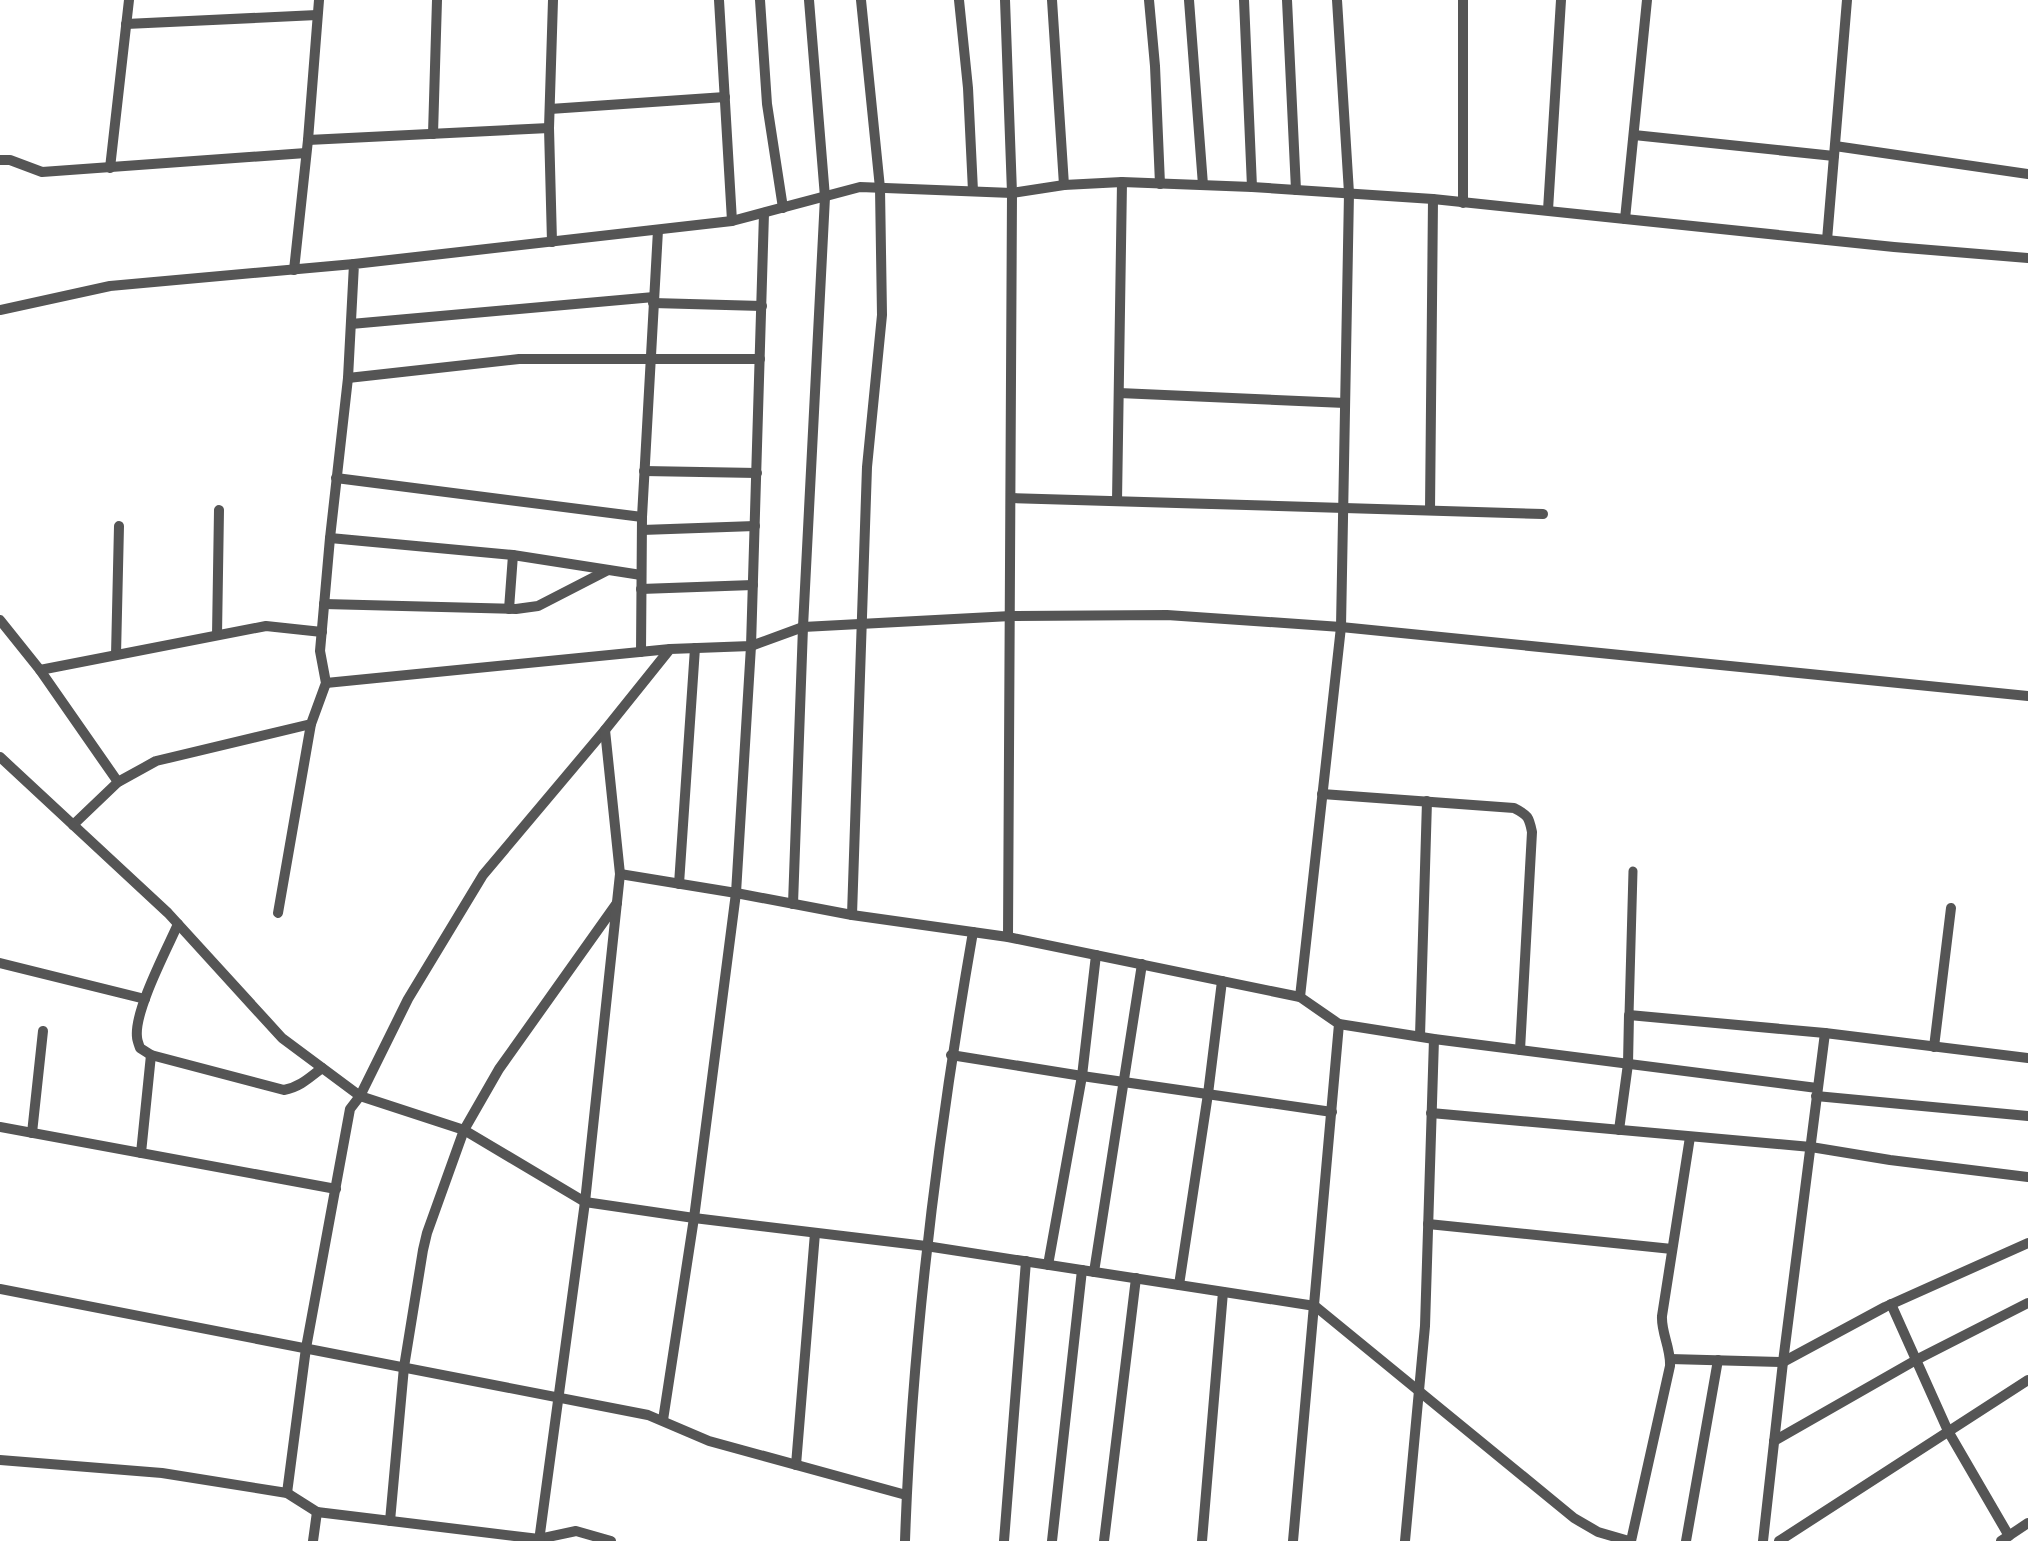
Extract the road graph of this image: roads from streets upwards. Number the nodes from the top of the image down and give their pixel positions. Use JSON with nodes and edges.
{"nodes":[{"id":1,"x":129,"y":0,"type":"edge"},
{"id":2,"x":319,"y":0,"type":"edge"},
{"id":3,"x":437,"y":0,"type":"edge"},
{"id":4,"x":553,"y":0,"type":"edge"},
{"id":5,"x":719,"y":0,"type":"edge"},
{"id":6,"x":760,"y":0,"type":"edge"},
{"id":7,"x":809,"y":0,"type":"edge"},
{"id":8,"x":862,"y":0,"type":"edge"},
{"id":9,"x":958,"y":0,"type":"edge"},
{"id":10,"x":1005,"y":0,"type":"edge"},
{"id":11,"x":1052,"y":0,"type":"edge"},
{"id":12,"x":1149,"y":0,"type":"edge"},
{"id":13,"x":1188,"y":0,"type":"edge"},
{"id":14,"x":1244,"y":0,"type":"edge"},
{"id":15,"x":1287,"y":0,"type":"edge"},
{"id":16,"x":1337,"y":0,"type":"edge"},
{"id":17,"x":1463,"y":0,"type":"edge"},
{"id":18,"x":1561,"y":0,"type":"edge"},
{"id":19,"x":1647,"y":0,"type":"edge"},
{"id":20,"x":1846,"y":0,"type":"edge"},
{"id":21,"x":318,"y":15,"type":"junction"},
{"id":22,"x":126,"y":24,"type":"junction"},
{"id":23,"x":725,"y":97,"type":"junction"},
{"id":24,"x":550,"y":109,"type":"junction"},
{"id":25,"x":549,"y":128,"type":"junction"},
{"id":26,"x":433,"y":134,"type":"junction"},
{"id":27,"x":1634,"y":135,"type":"junction"},
{"id":28,"x":308,"y":140,"type":"junction"},
{"id":29,"x":1835,"y":151,"type":"junction"},
{"id":30,"x":306,"y":153,"type":"junction"},
{"id":31,"x":0,"y":160,"type":"edge"},
{"id":32,"x":110,"y":168,"type":"junction"},
{"id":33,"x":2028,"y":174,"type":"edge"},
{"id":34,"x":1122,"y":182,"type":"junction"},
{"id":35,"x":1160,"y":184,"type":"junction"},
{"id":36,"x":1064,"y":185,"type":"junction"},
{"id":37,"x":1203,"y":185,"type":"junction"},
{"id":38,"x":1252,"y":187,"type":"junction"},
{"id":39,"x":880,"y":188,"type":"junction"},
{"id":40,"x":1296,"y":190,"type":"junction"},
{"id":41,"x":973,"y":191,"type":"junction"},
{"id":42,"x":1012,"y":193,"type":"junction"},
{"id":43,"x":1349,"y":193,"type":"junction"},
{"id":44,"x":825,"y":197,"type":"junction"},
{"id":45,"x":1433,"y":199,"type":"junction"},
{"id":46,"x":1463,"y":202,"type":"junction"},
{"id":47,"x":783,"y":208,"type":"junction"},
{"id":48,"x":1548,"y":210,"type":"junction"},
{"id":49,"x":764,"y":213,"type":"junction"},
{"id":50,"x":1625,"y":218,"type":"junction"},
{"id":51,"x":732,"y":221,"type":"junction"},
{"id":52,"x":658,"y":230,"type":"junction"},
{"id":53,"x":1827,"y":240,"type":"junction"},
{"id":54,"x":552,"y":242,"type":"junction"},
{"id":55,"x":2028,"y":258,"type":"edge"},
{"id":56,"x":354,"y":264,"type":"junction"},
{"id":57,"x":294,"y":270,"type":"junction"},
{"id":58,"x":654,"y":300,"type":"junction"},
{"id":59,"x":762,"y":306,"type":"junction"},
{"id":60,"x":0,"y":310,"type":"edge"},
{"id":61,"x":351,"y":324,"type":"junction"},
{"id":62,"x":650,"y":358,"type":"junction"},
{"id":63,"x":760,"y":358,"type":"junction"},
{"id":64,"x":348,"y":378,"type":"junction"},
{"id":65,"x":1119,"y":393,"type":"junction"},
{"id":66,"x":1345,"y":403,"type":"junction"},
{"id":67,"x":644,"y":471,"type":"junction"},
{"id":68,"x":757,"y":472,"type":"junction"},
{"id":69,"x":336,"y":478,"type":"junction"},
{"id":70,"x":1011,"y":498,"type":"junction"},
{"id":71,"x":1117,"y":501,"type":"junction"},
{"id":72,"x":1342,"y":508,"type":"junction"},
{"id":73,"x":220,"y":510,"type":"dead end"},
{"id":74,"x":1430,"y":510,"type":"junction"},
{"id":75,"x":1543,"y":514,"type":"dead end"},
{"id":76,"x":642,"y":517,"type":"junction"},
{"id":77,"x":120,"y":526,"type":"dead end"},
{"id":78,"x":755,"y":526,"type":"junction"},
{"id":79,"x":642,"y":530,"type":"junction"},
{"id":80,"x":330,"y":538,"type":"junction"},
{"id":81,"x":514,"y":555,"type":"junction"},
{"id":82,"x":608,"y":570,"type":"junction"},
{"id":83,"x":641,"y":575,"type":"junction"},
{"id":84,"x":753,"y":585,"type":"junction"},
{"id":85,"x":641,"y":589,"type":"junction"},
{"id":86,"x":324,"y":604,"type":"junction"},
{"id":87,"x":509,"y":609,"type":"junction"},
{"id":88,"x":1011,"y":616,"type":"junction"},
{"id":89,"x":0,"y":620,"type":"edge"},
{"id":90,"x":861,"y":624,"type":"junction"},
{"id":91,"x":803,"y":627,"type":"junction"},
{"id":92,"x":1341,"y":627,"type":"junction"},
{"id":93,"x":322,"y":632,"type":"junction"},
{"id":94,"x":217,"y":635,"type":"junction"},
{"id":95,"x":751,"y":646,"type":"junction"},
{"id":96,"x":695,"y":648,"type":"junction"},
{"id":97,"x":670,"y":649,"type":"junction"},
{"id":98,"x":641,"y":652,"type":"junction"},
{"id":99,"x":116,"y":655,"type":"junction"},
{"id":100,"x":40,"y":670,"type":"junction"},
{"id":101,"x":326,"y":683,"type":"junction"},
{"id":102,"x":2028,"y":696,"type":"edge"},
{"id":103,"x":311,"y":724,"type":"junction"},
{"id":104,"x":606,"y":730,"type":"junction"},
{"id":105,"x":0,"y":757,"type":"edge"},
{"id":106,"x":118,"y":782,"type":"junction"},
{"id":107,"x":1322,"y":794,"type":"junction"},
{"id":108,"x":1426,"y":801,"type":"junction"},
{"id":109,"x":74,"y":825,"type":"junction"},
{"id":110,"x":620,"y":874,"type":"junction"},
{"id":111,"x":678,"y":884,"type":"junction"},
{"id":112,"x":736,"y":893,"type":"junction"},
{"id":113,"x":618,"y":902,"type":"junction"},
{"id":114,"x":793,"y":904,"type":"junction"},
{"id":115,"x":1951,"y":908,"type":"dead end"},
{"id":116,"x":278,"y":913,"type":"dead end"},
{"id":117,"x":852,"y":915,"type":"junction"},
{"id":118,"x":178,"y":924,"type":"junction"},
{"id":119,"x":973,"y":932,"type":"junction"},
{"id":120,"x":1008,"y":936,"type":"junction"},
{"id":121,"x":1096,"y":955,"type":"junction"},
{"id":122,"x":0,"y":963,"type":"edge"},
{"id":123,"x":1142,"y":964,"type":"junction"},
{"id":124,"x":1222,"y":981,"type":"junction"},
{"id":125,"x":1300,"y":997,"type":"junction"},
{"id":126,"x":144,"y":1000,"type":"junction"},
{"id":127,"x":1339,"y":1024,"type":"junction"},
{"id":128,"x":43,"y":1031,"type":"dead end"},
{"id":129,"x":1825,"y":1033,"type":"junction"},
{"id":130,"x":1420,"y":1036,"type":"junction"},
{"id":131,"x":1434,"y":1039,"type":"junction"},
{"id":132,"x":1934,"y":1047,"type":"junction"},
{"id":133,"x":1520,"y":1050,"type":"junction"},
{"id":134,"x":151,"y":1055,"type":"junction"},
{"id":135,"x":951,"y":1055,"type":"junction"},
{"id":136,"x":2028,"y":1058,"type":"edge"},
{"id":137,"x":1628,"y":1064,"type":"junction"},
{"id":138,"x":322,"y":1068,"type":"junction"},
{"id":139,"x":1082,"y":1076,"type":"junction"},
{"id":140,"x":1123,"y":1082,"type":"junction"},
{"id":141,"x":1817,"y":1092,"type":"junction"},
{"id":142,"x":1208,"y":1094,"type":"junction"},
{"id":143,"x":360,"y":1096,"type":"junction"},
{"id":144,"x":1332,"y":1112,"type":"junction"},
{"id":145,"x":1431,"y":1113,"type":"junction"},
{"id":146,"x":2028,"y":1116,"type":"edge"},
{"id":147,"x":0,"y":1127,"type":"edge"},
{"id":148,"x":464,"y":1130,"type":"junction"},
{"id":149,"x":1619,"y":1130,"type":"junction"},
{"id":150,"x":32,"y":1133,"type":"junction"},
{"id":151,"x":1690,"y":1137,"type":"junction"},
{"id":152,"x":1811,"y":1148,"type":"junction"},
{"id":153,"x":141,"y":1153,"type":"junction"},
{"id":154,"x":2028,"y":1178,"type":"edge"},
{"id":155,"x":336,"y":1188,"type":"junction"},
{"id":156,"x":585,"y":1202,"type":"junction"},
{"id":157,"x":694,"y":1218,"type":"junction"},
{"id":158,"x":1428,"y":1224,"type":"junction"},
{"id":159,"x":815,"y":1233,"type":"junction"},
{"id":160,"x":2028,"y":1243,"type":"edge"},
{"id":161,"x":926,"y":1246,"type":"junction"},
{"id":162,"x":1672,"y":1249,"type":"junction"},
{"id":163,"x":1026,"y":1262,"type":"junction"},
{"id":164,"x":1048,"y":1265,"type":"junction"},
{"id":165,"x":1082,"y":1270,"type":"junction"},
{"id":166,"x":1094,"y":1272,"type":"junction"},
{"id":167,"x":1136,"y":1278,"type":"junction"},
{"id":168,"x":1179,"y":1285,"type":"junction"},
{"id":169,"x":0,"y":1289,"type":"edge"},
{"id":170,"x":1223,"y":1292,"type":"junction"},
{"id":171,"x":2028,"y":1303,"type":"edge"},
{"id":172,"x":1891,"y":1304,"type":"junction"},
{"id":173,"x":1315,"y":1306,"type":"junction"},
{"id":174,"x":306,"y":1348,"type":"junction"},
{"id":175,"x":1670,"y":1359,"type":"junction"},
{"id":176,"x":1718,"y":1360,"type":"junction"},
{"id":177,"x":1916,"y":1360,"type":"junction"},
{"id":178,"x":1783,"y":1362,"type":"junction"},
{"id":179,"x":404,"y":1367,"type":"junction"},
{"id":180,"x":2028,"y":1380,"type":"edge"},
{"id":181,"x":1420,"y":1392,"type":"junction"},
{"id":182,"x":560,"y":1397,"type":"junction"},
{"id":183,"x":663,"y":1420,"type":"junction"},
{"id":184,"x":1948,"y":1431,"type":"junction"},
{"id":185,"x":1774,"y":1441,"type":"junction"},
{"id":186,"x":0,"y":1460,"type":"edge"},
{"id":187,"x":796,"y":1465,"type":"junction"},
{"id":188,"x":287,"y":1493,"type":"junction"},
{"id":189,"x":906,"y":1494,"type":"junction"},
{"id":190,"x":317,"y":1512,"type":"junction"},
{"id":191,"x":390,"y":1521,"type":"junction"},
{"id":192,"x":2028,"y":1523,"type":"edge"},
{"id":193,"x":2005,"y":1538,"type":"edge"},
{"id":194,"x":539,"y":1540,"type":"edge"},
{"id":195,"x":313,"y":1541,"type":"edge"},
{"id":196,"x":611,"y":1541,"type":"edge"},
{"id":197,"x":905,"y":1541,"type":"edge"},
{"id":198,"x":1004,"y":1541,"type":"edge"},
{"id":199,"x":1052,"y":1541,"type":"edge"},
{"id":200,"x":1104,"y":1541,"type":"edge"},
{"id":201,"x":1202,"y":1541,"type":"edge"},
{"id":202,"x":1293,"y":1541,"type":"edge"},
{"id":203,"x":1405,"y":1541,"type":"edge"},
{"id":204,"x":1630,"y":1541,"type":"edge"},
{"id":205,"x":1686,"y":1541,"type":"edge"},
{"id":206,"x":1763,"y":1541,"type":"edge"},
{"id":207,"x":1779,"y":1541,"type":"edge"}],
"edges":[{"from":1,"to":22,"type":"street"},
{"from":2,"to":21,"type":"street"},
{"from":3,"to":26,"type":"street"},
{"from":4,"to":24,"type":"street"},
{"from":5,"to":23,"type":"street"},
{"from":6,"to":47,"type":"street"},
{"from":7,"to":44,"type":"street"},
{"from":8,"to":39,"type":"street"},
{"from":9,"to":41,"type":"street"},
{"from":10,"to":42,"type":"street"},
{"from":11,"to":36,"type":"street"},
{"from":12,"to":35,"type":"street"},
{"from":13,"to":37,"type":"street"},
{"from":14,"to":38,"type":"street"},
{"from":15,"to":40,"type":"street"},
{"from":16,"to":43,"type":"street"},
{"from":17,"to":46,"type":"street"},
{"from":18,"to":48,"type":"street"},
{"from":19,"to":27,"type":"street"},
{"from":20,"to":29,"type":"street"},
{"from":21,"to":22,"type":"street"},
{"from":21,"to":28,"type":"street"},
{"from":22,"to":32,"type":"street"},
{"from":23,"to":24,"type":"street"},
{"from":23,"to":51,"type":"street"},
{"from":24,"to":25,"type":"street"},
{"from":25,"to":26,"type":"street"},
{"from":25,"to":54,"type":"street"},
{"from":26,"to":28,"type":"street"},
{"from":27,"to":29,"type":"street"},
{"from":27,"to":50,"type":"street"},
{"from":28,"to":30,"type":"street"},
{"from":29,"to":33,"type":"street"},
{"from":29,"to":53,"type":"street"},
{"from":30,"to":32,"type":"street"},
{"from":30,"to":57,"type":"street"},
{"from":31,"to":32,"type":"street"},
{"from":34,"to":35,"type":"street"},
{"from":34,"to":36,"type":"street"},
{"from":34,"to":65,"type":"street"},
{"from":35,"to":37,"type":"street"},
{"from":36,"to":42,"type":"street"},
{"from":37,"to":38,"type":"street"},
{"from":38,"to":40,"type":"street"},
{"from":39,"to":41,"type":"street"},
{"from":39,"to":44,"type":"street"},
{"from":39,"to":90,"type":"street"},
{"from":40,"to":43,"type":"street"},
{"from":41,"to":42,"type":"street"},
{"from":42,"to":70,"type":"street"},
{"from":43,"to":45,"type":"street"},
{"from":43,"to":66,"type":"street"},
{"from":44,"to":47,"type":"street"},
{"from":44,"to":91,"type":"street"},
{"from":45,"to":46,"type":"street"},
{"from":45,"to":74,"type":"street"},
{"from":46,"to":48,"type":"street"},
{"from":47,"to":49,"type":"street"},
{"from":48,"to":50,"type":"street"},
{"from":49,"to":51,"type":"street"},
{"from":49,"to":59,"type":"street"},
{"from":50,"to":53,"type":"street"},
{"from":51,"to":52,"type":"street"},
{"from":52,"to":54,"type":"street"},
{"from":52,"to":58,"type":"street"},
{"from":53,"to":55,"type":"street"},
{"from":54,"to":56,"type":"street"},
{"from":56,"to":57,"type":"street"},
{"from":56,"to":61,"type":"street"},
{"from":57,"to":60,"type":"street"},
{"from":58,"to":59,"type":"street"},
{"from":58,"to":61,"type":"street"},
{"from":58,"to":62,"type":"street"},
{"from":59,"to":63,"type":"street"},
{"from":61,"to":64,"type":"street"},
{"from":62,"to":63,"type":"street"},
{"from":62,"to":64,"type":"street"},
{"from":62,"to":67,"type":"street"},
{"from":63,"to":68,"type":"street"},
{"from":64,"to":69,"type":"street"},
{"from":65,"to":66,"type":"street"},
{"from":65,"to":71,"type":"street"},
{"from":66,"to":72,"type":"street"},
{"from":67,"to":68,"type":"street"},
{"from":67,"to":76,"type":"street"},
{"from":68,"to":78,"type":"street"},
{"from":69,"to":76,"type":"street"},
{"from":69,"to":80,"type":"street"},
{"from":70,"to":71,"type":"street"},
{"from":70,"to":88,"type":"street"},
{"from":71,"to":72,"type":"street"},
{"from":72,"to":74,"type":"street"},
{"from":72,"to":92,"type":"street"},
{"from":73,"to":94,"type":"street"},
{"from":74,"to":75,"type":"street"},
{"from":76,"to":79,"type":"street"},
{"from":77,"to":99,"type":"street"},
{"from":78,"to":79,"type":"street"},
{"from":78,"to":84,"type":"street"},
{"from":79,"to":83,"type":"street"},
{"from":80,"to":81,"type":"street"},
{"from":80,"to":86,"type":"street"},
{"from":81,"to":82,"type":"street"},
{"from":81,"to":87,"type":"street"},
{"from":82,"to":83,"type":"street"},
{"from":82,"to":87,"type":"street"},
{"from":83,"to":85,"type":"street"},
{"from":84,"to":85,"type":"street"},
{"from":84,"to":95,"type":"street"},
{"from":85,"to":98,"type":"street"},
{"from":86,"to":87,"type":"street"},
{"from":86,"to":93,"type":"street"},
{"from":88,"to":90,"type":"street"},
{"from":88,"to":92,"type":"street"},
{"from":88,"to":120,"type":"street"},
{"from":89,"to":100,"type":"street"},
{"from":90,"to":91,"type":"street"},
{"from":90,"to":117,"type":"street"},
{"from":91,"to":95,"type":"street"},
{"from":91,"to":114,"type":"street"},
{"from":92,"to":102,"type":"street"},
{"from":92,"to":107,"type":"street"},
{"from":93,"to":94,"type":"street"},
{"from":93,"to":101,"type":"street"},
{"from":94,"to":99,"type":"street"},
{"from":95,"to":96,"type":"street"},
{"from":95,"to":112,"type":"street"},
{"from":96,"to":97,"type":"street"},
{"from":96,"to":111,"type":"street"},
{"from":97,"to":98,"type":"street"},
{"from":97,"to":104,"type":"street"},
{"from":98,"to":101,"type":"street"},
{"from":99,"to":100,"type":"street"},
{"from":100,"to":106,"type":"street"},
{"from":101,"to":103,"type":"street"},
{"from":103,"to":106,"type":"street"},
{"from":103,"to":116,"type":"street"},
{"from":104,"to":110,"type":"street"},
{"from":104,"to":143,"type":"street"},
{"from":105,"to":109,"type":"street"},
{"from":106,"to":109,"type":"street"},
{"from":107,"to":108,"type":"street"},
{"from":107,"to":125,"type":"street"},
{"from":108,"to":130,"type":"street"},
{"from":108,"to":133,"type":"street"},
{"from":109,"to":118,"type":"street"},
{"from":110,"to":111,"type":"street"},
{"from":110,"to":113,"type":"street"},
{"from":111,"to":112,"type":"street"},
{"from":112,"to":114,"type":"street"},
{"from":112,"to":157,"type":"street"},
{"from":113,"to":148,"type":"street"},
{"from":113,"to":156,"type":"street"},
{"from":114,"to":117,"type":"street"},
{"from":115,"to":132,"type":"street"},
{"from":117,"to":119,"type":"street"},
{"from":118,"to":126,"type":"street"},
{"from":118,"to":138,"type":"street"},
{"from":119,"to":120,"type":"street"},
{"from":119,"to":135,"type":"street"},
{"from":120,"to":121,"type":"street"},
{"from":121,"to":123,"type":"street"},
{"from":121,"to":139,"type":"street"},
{"from":122,"to":126,"type":"street"},
{"from":123,"to":124,"type":"street"},
{"from":123,"to":140,"type":"street"},
{"from":124,"to":125,"type":"street"},
{"from":124,"to":142,"type":"street"},
{"from":125,"to":127,"type":"street"},
{"from":126,"to":134,"type":"street"},
{"from":127,"to":130,"type":"street"},
{"from":127,"to":144,"type":"street"},
{"from":128,"to":150,"type":"street"},
{"from":129,"to":132,"type":"street"},
{"from":129,"to":137,"type":"street"},
{"from":129,"to":141,"type":"street"},
{"from":130,"to":131,"type":"street"},
{"from":131,"to":133,"type":"street"},
{"from":131,"to":145,"type":"street"},
{"from":132,"to":136,"type":"street"},
{"from":133,"to":137,"type":"street"},
{"from":134,"to":138,"type":"street"},
{"from":134,"to":153,"type":"street"},
{"from":135,"to":139,"type":"street"},
{"from":135,"to":161,"type":"street"},
{"from":137,"to":141,"type":"street"},
{"from":137,"to":149,"type":"street"},
{"from":138,"to":143,"type":"street"},
{"from":139,"to":140,"type":"street"},
{"from":139,"to":164,"type":"street"},
{"from":140,"to":142,"type":"street"},
{"from":140,"to":166,"type":"street"},
{"from":141,"to":146,"type":"street"},
{"from":141,"to":152,"type":"street"},
{"from":142,"to":144,"type":"street"},
{"from":142,"to":168,"type":"street"},
{"from":143,"to":148,"type":"street"},
{"from":143,"to":155,"type":"street"},
{"from":144,"to":173,"type":"street"},
{"from":145,"to":149,"type":"street"},
{"from":145,"to":158,"type":"street"},
{"from":147,"to":150,"type":"street"},
{"from":148,"to":156,"type":"street"},
{"from":148,"to":179,"type":"street"},
{"from":149,"to":151,"type":"street"},
{"from":150,"to":153,"type":"street"},
{"from":151,"to":152,"type":"street"},
{"from":151,"to":162,"type":"street"},
{"from":152,"to":154,"type":"street"},
{"from":152,"to":178,"type":"street"},
{"from":153,"to":155,"type":"street"},
{"from":155,"to":174,"type":"street"},
{"from":156,"to":157,"type":"street"},
{"from":156,"to":182,"type":"street"},
{"from":157,"to":159,"type":"street"},
{"from":157,"to":183,"type":"street"},
{"from":158,"to":162,"type":"street"},
{"from":158,"to":181,"type":"street"},
{"from":159,"to":161,"type":"street"},
{"from":159,"to":187,"type":"street"},
{"from":160,"to":172,"type":"street"},
{"from":161,"to":163,"type":"street"},
{"from":161,"to":189,"type":"street"},
{"from":162,"to":175,"type":"street"},
{"from":163,"to":164,"type":"street"},
{"from":163,"to":198,"type":"street"},
{"from":164,"to":165,"type":"street"},
{"from":165,"to":166,"type":"street"},
{"from":165,"to":199,"type":"street"},
{"from":166,"to":167,"type":"street"},
{"from":167,"to":168,"type":"street"},
{"from":167,"to":200,"type":"street"},
{"from":168,"to":170,"type":"street"},
{"from":169,"to":174,"type":"street"},
{"from":170,"to":173,"type":"street"},
{"from":170,"to":201,"type":"street"},
{"from":171,"to":177,"type":"street"},
{"from":172,"to":177,"type":"street"},
{"from":172,"to":178,"type":"street"},
{"from":173,"to":181,"type":"street"},
{"from":173,"to":202,"type":"street"},
{"from":174,"to":179,"type":"street"},
{"from":174,"to":188,"type":"street"},
{"from":175,"to":176,"type":"street"},
{"from":175,"to":204,"type":"street"},
{"from":176,"to":178,"type":"street"},
{"from":176,"to":205,"type":"street"},
{"from":177,"to":184,"type":"street"},
{"from":177,"to":185,"type":"street"},
{"from":178,"to":185,"type":"street"},
{"from":179,"to":182,"type":"street"},
{"from":179,"to":191,"type":"street"},
{"from":180,"to":184,"type":"street"},
{"from":181,"to":203,"type":"street"},
{"from":181,"to":204,"type":"street"},
{"from":182,"to":183,"type":"street"},
{"from":182,"to":194,"type":"street"},
{"from":183,"to":187,"type":"street"},
{"from":184,"to":193,"type":"street"},
{"from":184,"to":207,"type":"street"},
{"from":185,"to":206,"type":"street"},
{"from":186,"to":188,"type":"street"},
{"from":187,"to":189,"type":"street"},
{"from":188,"to":190,"type":"street"},
{"from":189,"to":197,"type":"street"},
{"from":190,"to":191,"type":"street"},
{"from":190,"to":195,"type":"street"},
{"from":191,"to":194,"type":"street"},
{"from":192,"to":193,"type":"street"},
{"from":194,"to":196,"type":"street"}]}
